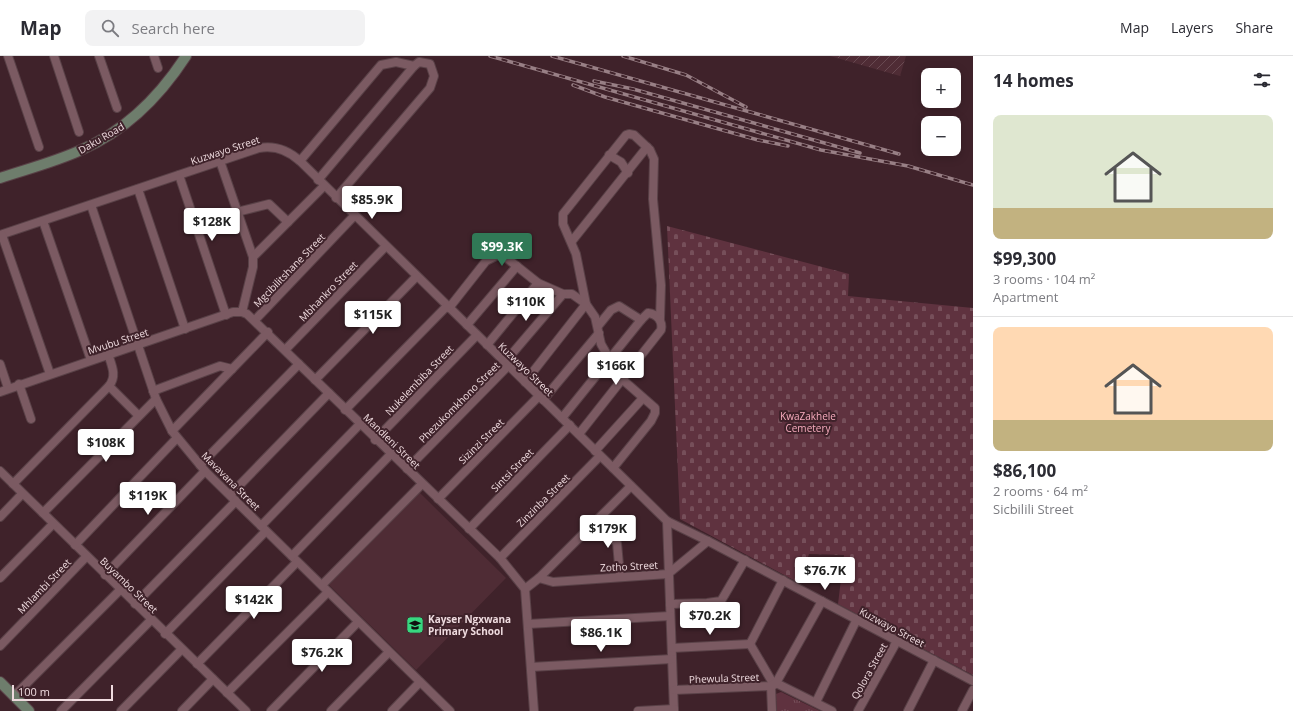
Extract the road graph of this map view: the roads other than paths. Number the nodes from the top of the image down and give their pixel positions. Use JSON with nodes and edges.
{"nodes":[{"id":1,"x":8,"y":56,"type":"edge"},
{"id":2,"x":54,"y":56,"type":"edge"},
{"id":3,"x":99,"y":56,"type":"edge"},
{"id":4,"x":154,"y":56,"type":"edge"},
{"id":5,"x":186,"y":56,"type":"edge"},
{"id":6,"x":414,"y":66,"type":"junction"},
{"id":7,"x":158,"y":68,"type":"dead end"},
{"id":8,"x":117,"y":108,"type":"dead end"},
{"id":9,"x":79,"y":132,"type":"dead end"},
{"id":10,"x":39,"y":147,"type":"dead end"},
{"id":11,"x":647,"y":147,"type":"junction"},
{"id":12,"x":608,"y":156,"type":"junction"},
{"id":13,"x":220,"y":161,"type":"junction"},
{"id":14,"x":300,"y":161,"type":"junction"},
{"id":15,"x":628,"y":172,"type":"junction"},
{"id":16,"x":179,"y":175,"type":"junction"},
{"id":17,"x":0,"y":178,"type":"edge"},
{"id":18,"x":318,"y":180,"type":"junction"},
{"id":19,"x":324,"y":186,"type":"junction"},
{"id":20,"x":138,"y":189,"type":"junction"},
{"id":21,"x":336,"y":198,"type":"junction"},
{"id":22,"x":91,"y":205,"type":"junction"},
{"id":23,"x":237,"y":212,"type":"junction"},
{"id":24,"x":354,"y":216,"type":"junction"},
{"id":25,"x":43,"y":221,"type":"junction"},
{"id":26,"x":288,"y":222,"type":"junction"},
{"id":27,"x":1,"y":235,"type":"edge"},
{"id":28,"x":572,"y":241,"type":"junction"},
{"id":29,"x":385,"y":247,"type":"junction"},
{"id":30,"x":253,"y":257,"type":"junction"},
{"id":31,"x":517,"y":266,"type":"junction"},
{"id":32,"x":416,"y":277,"type":"junction"},
{"id":33,"x":538,"y":283,"type":"junction"},
{"id":34,"x":563,"y":294,"type":"junction"},
{"id":35,"x":586,"y":304,"type":"junction"},
{"id":36,"x":448,"y":307,"type":"junction"},
{"id":37,"x":242,"y":312,"type":"junction"},
{"id":38,"x":226,"y":315,"type":"junction"},
{"id":39,"x":255,"y":320,"type":"junction"},
{"id":40,"x":641,"y":320,"type":"junction"},
{"id":41,"x":660,"y":320,"type":"junction"},
{"id":42,"x":467,"y":325,"type":"junction"},
{"id":43,"x":185,"y":329,"type":"junction"},
{"id":44,"x":598,"y":329,"type":"junction"},
{"id":45,"x":268,"y":332,"type":"junction"},
{"id":46,"x":477,"y":335,"type":"junction"},
{"id":47,"x":138,"y":345,"type":"junction"},
{"id":48,"x":487,"y":345,"type":"junction"},
{"id":49,"x":286,"y":349,"type":"junction"},
{"id":50,"x":108,"y":354,"type":"junction"},
{"id":51,"x":91,"y":360,"type":"junction"},
{"id":52,"x":610,"y":360,"type":"junction"},
{"id":53,"x":0,"y":364,"type":"edge"},
{"id":54,"x":298,"y":364,"type":"junction"},
{"id":55,"x":506,"y":364,"type":"junction"},
{"id":56,"x":232,"y":369,"type":"junction"},
{"id":57,"x":50,"y":374,"type":"junction"},
{"id":58,"x":315,"y":380,"type":"junction"},
{"id":59,"x":624,"y":380,"type":"junction"},
{"id":60,"x":525,"y":382,"type":"junction"},
{"id":61,"x":19,"y":384,"type":"junction"},
{"id":62,"x":109,"y":386,"type":"junction"},
{"id":63,"x":8,"y":388,"type":"junction"},
{"id":64,"x":0,"y":392,"type":"edge"},
{"id":65,"x":329,"y":393,"type":"junction"},
{"id":66,"x":154,"y":395,"type":"junction"},
{"id":67,"x":541,"y":398,"type":"junction"},
{"id":68,"x":643,"y":398,"type":"junction"},
{"id":69,"x":345,"y":410,"type":"junction"},
{"id":70,"x":138,"y":415,"type":"junction"},
{"id":71,"x":562,"y":418,"type":"junction"},
{"id":72,"x":31,"y":419,"type":"dead end"},
{"id":73,"x":360,"y":424,"type":"junction"},
{"id":74,"x":570,"y":425,"type":"junction"},
{"id":75,"x":172,"y":431,"type":"junction"},
{"id":76,"x":579,"y":434,"type":"junction"},
{"id":77,"x":177,"y":438,"type":"junction"},
{"id":78,"x":376,"y":440,"type":"junction"},
{"id":79,"x":391,"y":454,"type":"junction"},
{"id":80,"x":598,"y":454,"type":"junction"},
{"id":81,"x":202,"y":468,"type":"junction"},
{"id":82,"x":613,"y":468,"type":"junction"},
{"id":83,"x":407,"y":469,"type":"junction"},
{"id":84,"x":0,"y":471,"type":"edge"},
{"id":85,"x":12,"y":484,"type":"junction"},
{"id":86,"x":422,"y":484,"type":"junction"},
{"id":87,"x":631,"y":486,"type":"junction"},
{"id":88,"x":22,"y":494,"type":"junction"},
{"id":89,"x":233,"y":498,"type":"junction"},
{"id":90,"x":438,"y":499,"type":"junction"},
{"id":91,"x":43,"y":513,"type":"junction"},
{"id":92,"x":0,"y":517,"type":"edge"},
{"id":93,"x":667,"y":521,"type":"junction"},
{"id":94,"x":596,"y":522,"type":"junction"},
{"id":95,"x":53,"y":524,"type":"junction"},
{"id":96,"x":264,"y":528,"type":"junction"},
{"id":97,"x":469,"y":529,"type":"junction"},
{"id":98,"x":708,"y":540,"type":"junction"},
{"id":99,"x":75,"y":545,"type":"junction"},
{"id":100,"x":86,"y":557,"type":"junction"},
{"id":101,"x":500,"y":558,"type":"junction"},
{"id":102,"x":294,"y":559,"type":"junction"},
{"id":103,"x":745,"y":560,"type":"junction"},
{"id":104,"x":668,"y":574,"type":"junction"},
{"id":105,"x":105,"y":575,"type":"junction"},
{"id":106,"x":620,"y":576,"type":"junction"},
{"id":107,"x":0,"y":578,"type":"edge"},
{"id":108,"x":539,"y":578,"type":"junction"},
{"id":109,"x":783,"y":580,"type":"junction"},
{"id":110,"x":322,"y":585,"type":"junction"},
{"id":111,"x":525,"y":589,"type":"junction"},
{"id":112,"x":120,"y":590,"type":"junction"},
{"id":113,"x":328,"y":592,"type":"junction"},
{"id":114,"x":822,"y":601,"type":"junction"},
{"id":115,"x":135,"y":604,"type":"junction"},
{"id":116,"x":670,"y":604,"type":"junction"},
{"id":117,"x":670,"y":616,"type":"junction"},
{"id":118,"x":857,"y":619,"type":"junction"},
{"id":119,"x":151,"y":620,"type":"junction"},
{"id":120,"x":358,"y":622,"type":"junction"},
{"id":121,"x":528,"y":624,"type":"junction"},
{"id":122,"x":165,"y":634,"type":"junction"},
{"id":123,"x":897,"y":641,"type":"junction"},
{"id":124,"x":750,"y":644,"type":"junction"},
{"id":125,"x":0,"y":646,"type":"edge"},
{"id":126,"x":672,"y":648,"type":"junction"},
{"id":127,"x":181,"y":650,"type":"junction"},
{"id":128,"x":389,"y":652,"type":"junction"},
{"id":129,"x":672,"y":660,"type":"junction"},
{"id":130,"x":934,"y":660,"type":"junction"},
{"id":131,"x":197,"y":664,"type":"junction"},
{"id":132,"x":531,"y":667,"type":"junction"},
{"id":133,"x":213,"y":679,"type":"junction"},
{"id":134,"x":973,"y":681,"type":"edge"},
{"id":135,"x":0,"y":682,"type":"edge"},
{"id":136,"x":420,"y":682,"type":"junction"},
{"id":137,"x":774,"y":685,"type":"junction"},
{"id":138,"x":674,"y":690,"type":"junction"},
{"id":139,"x":973,"y":690,"type":"edge"},
{"id":140,"x":227,"y":693,"type":"junction"},
{"id":141,"x":14,"y":696,"type":"junction"},
{"id":142,"x":816,"y":702,"type":"junction"},
{"id":143,"x":243,"y":710,"type":"edge"},
{"id":144,"x":674,"y":710,"type":"edge"},
{"id":145,"x":29,"y":711,"type":"edge"},
{"id":146,"x":61,"y":711,"type":"edge"},
{"id":147,"x":121,"y":711,"type":"edge"},
{"id":148,"x":182,"y":711,"type":"edge"},
{"id":149,"x":271,"y":711,"type":"edge"},
{"id":150,"x":331,"y":711,"type":"edge"},
{"id":151,"x":392,"y":711,"type":"edge"},
{"id":152,"x":450,"y":711,"type":"edge"},
{"id":153,"x":534,"y":711,"type":"edge"},
{"id":154,"x":638,"y":711,"type":"edge"},
{"id":155,"x":772,"y":711,"type":"edge"},
{"id":156,"x":832,"y":711,"type":"edge"},
{"id":157,"x":858,"y":711,"type":"edge"},
{"id":158,"x":908,"y":711,"type":"edge"},
{"id":159,"x":962,"y":711,"type":"edge"}],
"edges":[{"from":1,"to":10,"type":"street"},
{"from":2,"to":9,"type":"street"},
{"from":3,"to":8,"type":"street"},
{"from":4,"to":7,"type":"street"},
{"from":5,"to":17,"type":"main road","name":"Daku Road"},
{"from":6,"to":14,"type":"street"},
{"from":6,"to":18,"type":"street"},
{"from":6,"to":21,"type":"street"},
{"from":11,"to":12,"type":"street"},
{"from":11,"to":15,"type":"street"},
{"from":11,"to":41,"type":"street"},
{"from":12,"to":15,"type":"street"},
{"from":12,"to":28,"type":"street"},
{"from":13,"to":14,"type":"street","name":"Kuzwayo Street"},
{"from":13,"to":16,"type":"street","name":"Kuzwayo Street"},
{"from":13,"to":23,"type":"street"},
{"from":14,"to":18,"type":"street","name":"Kuzwayo Street"},
{"from":15,"to":28,"type":"street"},
{"from":16,"to":20,"type":"street","name":"Kuzwayo Street"},
{"from":16,"to":38,"type":"street"},
{"from":18,"to":19,"type":"street","name":"Kuzwayo Street"},
{"from":19,"to":21,"type":"street","name":"Kuzwayo Street"},
{"from":19,"to":26,"type":"street"},
{"from":20,"to":22,"type":"street","name":"Kuzwayo Street"},
{"from":20,"to":43,"type":"street"},
{"from":21,"to":24,"type":"street","name":"Kuzwayo Street"},
{"from":22,"to":25,"type":"street","name":"Kuzwayo Street"},
{"from":22,"to":47,"type":"street","name":"Mavavana Street"},
{"from":23,"to":26,"type":"street"},
{"from":23,"to":30,"type":"street"},
{"from":24,"to":29,"type":"street","name":"Kuzwayo Street"},
{"from":24,"to":39,"type":"street","name":"Mgcibilitshane Street"},
{"from":25,"to":27,"type":"street","name":"Kuzwayo Street"},
{"from":25,"to":51,"type":"street"},
{"from":26,"to":30,"type":"street"},
{"from":27,"to":57,"type":"street"},
{"from":28,"to":35,"type":"street"},
{"from":29,"to":32,"type":"street","name":"Kuzwayo Street"},
{"from":29,"to":49,"type":"street","name":"Mbhankro Street"},
{"from":30,"to":37,"type":"street"},
{"from":31,"to":33,"type":"street"},
{"from":31,"to":36,"type":"street"},
{"from":31,"to":42,"type":"street"},
{"from":32,"to":36,"type":"street","name":"Kuzwayo Street"},
{"from":32,"to":58,"type":"street"},
{"from":33,"to":34,"type":"street"},
{"from":33,"to":48,"type":"street"},
{"from":34,"to":35,"type":"street"},
{"from":34,"to":55,"type":"street","name":"Phezukomkhono Street"},
{"from":35,"to":44,"type":"street"},
{"from":35,"to":60,"type":"street"},
{"from":36,"to":42,"type":"street","name":"Kuzwayo Street"},
{"from":36,"to":69,"type":"street"},
{"from":37,"to":38,"type":"street","name":"Mvubu Street"},
{"from":37,"to":39,"type":"street","name":"Mandleni Street"},
{"from":38,"to":43,"type":"street","name":"Mvubu Street"},
{"from":39,"to":45,"type":"street","name":"Mandleni Street"},
{"from":40,"to":41,"type":"street"},
{"from":40,"to":44,"type":"street","name":"Sizinzi Street"},
{"from":40,"to":52,"type":"street"},
{"from":41,"to":59,"type":"street"},
{"from":42,"to":46,"type":"street","name":"Kuzwayo Street"},
{"from":43,"to":47,"type":"street","name":"Mvubu Street"},
{"from":44,"to":52,"type":"street"},
{"from":44,"to":67,"type":"street","name":"Sizinzi Street"},
{"from":45,"to":49,"type":"street","name":"Mandleni Street"},
{"from":45,"to":56,"type":"street"},
{"from":46,"to":48,"type":"street","name":"Kuzwayo Street"},
{"from":46,"to":78,"type":"street","name":"Nukelembiba Street"},
{"from":47,"to":50,"type":"street","name":"Mvubu Street"},
{"from":47,"to":66,"type":"street","name":"Mavavana Street"},
{"from":48,"to":55,"type":"street","name":"Kuzwayo Street"},
{"from":49,"to":54,"type":"street","name":"Mandleni Street"},
{"from":50,"to":51,"type":"street","name":"Mvubu Street"},
{"from":50,"to":62,"type":"street"},
{"from":51,"to":57,"type":"street","name":"Mvubu Street"},
{"from":52,"to":59,"type":"street"},
{"from":52,"to":71,"type":"street"},
{"from":53,"to":63,"type":"street"},
{"from":54,"to":58,"type":"street","name":"Mandleni Street"},
{"from":54,"to":81,"type":"street"},
{"from":55,"to":60,"type":"street","name":"Kuzwayo Street"},
{"from":55,"to":83,"type":"street","name":"Phezukomkhono Street"},
{"from":56,"to":66,"type":"street"},
{"from":56,"to":75,"type":"street"},
{"from":57,"to":61,"type":"street","name":"Mvubu Street"},
{"from":58,"to":65,"type":"street","name":"Mandleni Street"},
{"from":59,"to":68,"type":"street"},
{"from":59,"to":76,"type":"street"},
{"from":60,"to":67,"type":"street","name":"Kuzwayo Street"},
{"from":61,"to":63,"type":"street","name":"Mvubu Street"},
{"from":61,"to":72,"type":"street"},
{"from":62,"to":70,"type":"street"},
{"from":62,"to":85,"type":"street"},
{"from":63,"to":64,"type":"street","name":"Mvubu Street"},
{"from":65,"to":69,"type":"street","name":"Mandleni Street"},
{"from":65,"to":89,"type":"street"},
{"from":66,"to":70,"type":"street"},
{"from":66,"to":75,"type":"street","name":"Mavavana Street"},
{"from":67,"to":71,"type":"street","name":"Kuzwayo Street"},
{"from":67,"to":90,"type":"street","name":"Sizinzi Street"},
{"from":68,"to":80,"type":"street","name":"Zinzinba Street"},
{"from":68,"to":82,"type":"street"},
{"from":69,"to":73,"type":"street","name":"Mandleni Street"},
{"from":70,"to":91,"type":"street"},
{"from":71,"to":74,"type":"street","name":"Kuzwayo Street"},
{"from":73,"to":78,"type":"street","name":"Mandleni Street"},
{"from":73,"to":96,"type":"street"},
{"from":74,"to":76,"type":"street","name":"Kuzwayo Street"},
{"from":74,"to":97,"type":"street","name":"Sintsi Street"},
{"from":75,"to":77,"type":"street","name":"Mavavana Street"},
{"from":76,"to":80,"type":"street","name":"Kuzwayo Street"},
{"from":77,"to":81,"type":"street","name":"Mavavana Street"},
{"from":77,"to":99,"type":"street"},
{"from":78,"to":79,"type":"street","name":"Mandleni Street"},
{"from":79,"to":83,"type":"street","name":"Mandleni Street"},
{"from":79,"to":102,"type":"street"},
{"from":80,"to":82,"type":"street","name":"Kuzwayo Street"},
{"from":80,"to":101,"type":"street","name":"Zinzinba Street"},
{"from":81,"to":89,"type":"street","name":"Mavavana Street"},
{"from":81,"to":105,"type":"street"},
{"from":82,"to":87,"type":"street","name":"Kuzwayo Street"},
{"from":83,"to":86,"type":"street","name":"Mandleni Street"},
{"from":84,"to":85,"type":"street","name":"Buyambo Street"},
{"from":85,"to":88,"type":"street","name":"Buyambo Street"},
{"from":86,"to":90,"type":"street","name":"Mandleni Street"},
{"from":86,"to":110,"type":"street"},
{"from":87,"to":93,"type":"street","name":"Kuzwayo Street"},
{"from":87,"to":94,"type":"street"},
{"from":88,"to":91,"type":"street","name":"Buyambo Street"},
{"from":88,"to":92,"type":"street"},
{"from":89,"to":96,"type":"street","name":"Mavavana Street"},
{"from":89,"to":115,"type":"street"},
{"from":90,"to":97,"type":"street","name":"Mandleni Street"},
{"from":91,"to":95,"type":"street","name":"Buyambo Street"},
{"from":93,"to":98,"type":"street","name":"Kuzwayo Street"},
{"from":93,"to":104,"type":"street"},
{"from":94,"to":106,"type":"street"},
{"from":94,"to":108,"type":"street"},
{"from":95,"to":99,"type":"street","name":"Buyambo Street"},
{"from":95,"to":107,"type":"street"},
{"from":96,"to":102,"type":"street","name":"Mavavana Street"},
{"from":96,"to":122,"type":"street"},
{"from":97,"to":101,"type":"street","name":"Mandleni Street"},
{"from":98,"to":103,"type":"street","name":"Kuzwayo Street"},
{"from":98,"to":104,"type":"street","name":"Zotho Street"},
{"from":99,"to":100,"type":"street","name":"Buyambo Street"},
{"from":100,"to":105,"type":"street","name":"Buyambo Street"},
{"from":100,"to":125,"type":"street","name":"Mhlambi Street"},
{"from":101,"to":111,"type":"street","name":"Mandleni Street"},
{"from":102,"to":110,"type":"street","name":"Mavavana Street"},
{"from":102,"to":131,"type":"street"},
{"from":103,"to":109,"type":"street","name":"Kuzwayo Street"},
{"from":103,"to":116,"type":"street"},
{"from":104,"to":106,"type":"street","name":"Zotho Street"},
{"from":104,"to":116,"type":"street"},
{"from":105,"to":112,"type":"street","name":"Buyambo Street"},
{"from":106,"to":108,"type":"street","name":"Zotho Street"},
{"from":108,"to":111,"type":"street"},
{"from":109,"to":114,"type":"street","name":"Kuzwayo Street"},
{"from":109,"to":124,"type":"street"},
{"from":110,"to":113,"type":"street","name":"Mavavana Street"},
{"from":111,"to":121,"type":"street"},
{"from":112,"to":115,"type":"street","name":"Buyambo Street"},
{"from":112,"to":141,"type":"street"},
{"from":113,"to":120,"type":"street","name":"Mavavana Street"},
{"from":113,"to":140,"type":"street"},
{"from":114,"to":118,"type":"street","name":"Kuzwayo Street"},
{"from":114,"to":137,"type":"street"},
{"from":115,"to":119,"type":"street","name":"Buyambo Street"},
{"from":116,"to":117,"type":"street"},
{"from":117,"to":121,"type":"street"},
{"from":117,"to":126,"type":"street"},
{"from":118,"to":123,"type":"street","name":"Kuzwayo Street"},
{"from":118,"to":142,"type":"street"},
{"from":119,"to":122,"type":"street","name":"Buyambo Street"},
{"from":119,"to":146,"type":"street"},
{"from":120,"to":128,"type":"street","name":"Mavavana Street"},
{"from":120,"to":149,"type":"street"},
{"from":121,"to":132,"type":"street"},
{"from":122,"to":127,"type":"street","name":"Buyambo Street"},
{"from":123,"to":130,"type":"street","name":"Kuzwayo Street"},
{"from":123,"to":157,"type":"street","name":"Qolora Street"},
{"from":124,"to":126,"type":"street"},
{"from":124,"to":137,"type":"street"},
{"from":126,"to":129,"type":"street"},
{"from":127,"to":131,"type":"street","name":"Buyambo Street"},
{"from":127,"to":147,"type":"street"},
{"from":128,"to":136,"type":"street","name":"Mavavana Street"},
{"from":128,"to":150,"type":"street"},
{"from":129,"to":132,"type":"street"},
{"from":129,"to":138,"type":"street"},
{"from":130,"to":134,"type":"street","name":"Kuzwayo Street"},
{"from":130,"to":158,"type":"street"},
{"from":131,"to":133,"type":"street","name":"Buyambo Street"},
{"from":132,"to":153,"type":"street"},
{"from":133,"to":140,"type":"street","name":"Buyambo Street"},
{"from":133,"to":148,"type":"street"},
{"from":135,"to":141,"type":"main road"},
{"from":136,"to":151,"type":"street"},
{"from":136,"to":152,"type":"street","name":"Mavavana Street"},
{"from":137,"to":138,"type":"street","name":"Phewula Street"},
{"from":137,"to":142,"type":"street"},
{"from":137,"to":155,"type":"street"},
{"from":138,"to":144,"type":"street"},
{"from":139,"to":159,"type":"street"},
{"from":140,"to":143,"type":"street","name":"Buyambo Street"},
{"from":141,"to":145,"type":"main road"},
{"from":142,"to":156,"type":"street"},
{"from":144,"to":154,"type":"street"}]}
